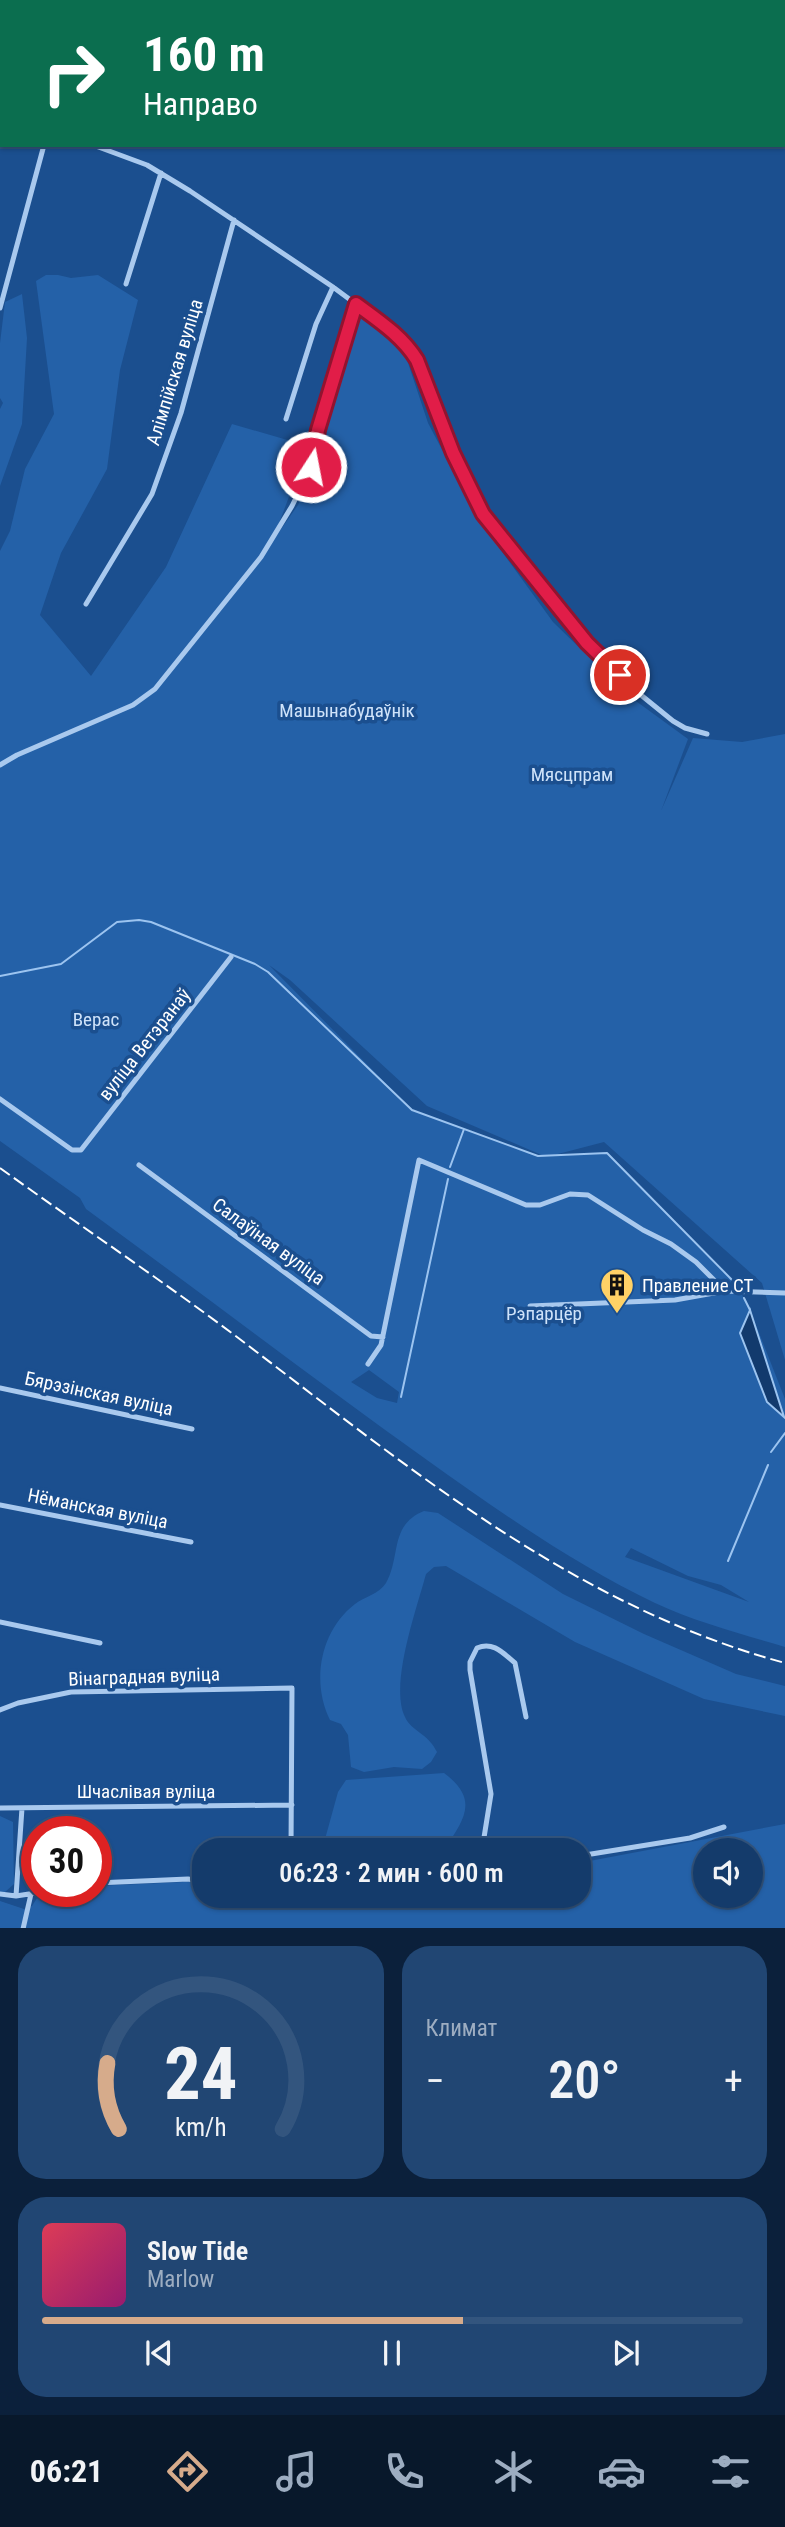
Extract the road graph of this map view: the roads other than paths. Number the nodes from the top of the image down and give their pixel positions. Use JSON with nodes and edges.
{"nodes":[{"id":1,"x":43,"y":147,"type":"edge"},
{"id":2,"x":98,"y":147,"type":"edge"},
{"id":3,"x":161,"y":173,"type":"junction"},
{"id":4,"x":234,"y":220,"type":"junction"},
{"id":5,"x":126,"y":284,"type":"dead end"},
{"id":6,"x":332,"y":287,"type":"junction"},
{"id":7,"x":356,"y":304,"type":"junction"},
{"id":8,"x":0,"y":308,"type":"edge"},
{"id":9,"x":286,"y":419,"type":"dead end"},
{"id":10,"x":86,"y":604,"type":"dead end"},
{"id":11,"x":707,"y":734,"type":"dead end"},
{"id":12,"x":0,"y":765,"type":"edge"},
{"id":13,"x":231,"y":957,"type":"dead end"},
{"id":14,"x":0,"y":1099,"type":"edge"},
{"id":15,"x":139,"y":1165,"type":"dead end"},
{"id":16,"x":725,"y":1291,"type":"junction"},
{"id":17,"x":785,"y":1293,"type":"edge"},
{"id":18,"x":530,"y":1306,"type":"dead end"},
{"id":19,"x":383,"y":1337,"type":"junction"},
{"id":20,"x":368,"y":1364,"type":"dead end"},
{"id":21,"x":0,"y":1388,"type":"edge"},
{"id":22,"x":192,"y":1429,"type":"dead end"},
{"id":23,"x":0,"y":1505,"type":"edge"},
{"id":24,"x":191,"y":1542,"type":"dead end"},
{"id":25,"x":0,"y":1622,"type":"edge"},
{"id":26,"x":100,"y":1643,"type":"dead end"},
{"id":27,"x":0,"y":1710,"type":"edge"},
{"id":28,"x":526,"y":1717,"type":"dead end"},
{"id":29,"x":292,"y":1805,"type":"junction"},
{"id":30,"x":0,"y":1808,"type":"edge"},
{"id":31,"x":22,"y":1808,"type":"junction"},
{"id":32,"x":724,"y":1827,"type":"dead end"},
{"id":33,"x":291,"y":1838,"type":"edge"},
{"id":34,"x":484,"y":1838,"type":"edge"},
{"id":35,"x":591,"y":1854,"type":"edge"},
{"id":36,"x":192,"y":1880,"type":"edge"},
{"id":37,"x":112,"y":1882,"type":"edge"},
{"id":38,"x":0,"y":1894,"type":"edge"},
{"id":39,"x":16,"y":1895,"type":"junction"},
{"id":40,"x":21,"y":1895,"type":"edge"},
{"id":41,"x":29,"y":1907,"type":"edge"},
{"id":42,"x":23,"y":1928,"type":"edge"}],
"edges":[{"from":1,"to":8,"type":"street"},
{"from":2,"to":3,"type":"street"},
{"from":3,"to":4,"type":"street"},
{"from":3,"to":5,"type":"street"},
{"from":4,"to":6,"type":"street"},
{"from":4,"to":10,"type":"street","name":"Алімпійская вуліца"},
{"from":6,"to":7,"type":"street"},
{"from":6,"to":9,"type":"street"},
{"from":7,"to":11,"type":"street"},
{"from":7,"to":12,"type":"street"},
{"from":13,"to":14,"type":"street","name":"вуліца Ветэранаў"},
{"from":15,"to":19,"type":"street","name":"Салаўіная вуліца"},
{"from":16,"to":17,"type":"street"},
{"from":16,"to":18,"type":"street"},
{"from":16,"to":19,"type":"street"},
{"from":19,"to":20,"type":"street"},
{"from":21,"to":22,"type":"street","name":"Бярэзінская вуліца"},
{"from":23,"to":24,"type":"street","name":"Нёманская вуліца"},
{"from":25,"to":26,"type":"street"},
{"from":27,"to":29,"type":"street","name":"Вінаградная вуліца"},
{"from":28,"to":34,"type":"street"},
{"from":29,"to":31,"type":"street","name":"Шчаслівая вуліца"},
{"from":29,"to":33,"type":"street"},
{"from":30,"to":31,"type":"street","name":"Шчаслівая вуліца"},
{"from":31,"to":39,"type":"street"},
{"from":32,"to":35,"type":"street"},
{"from":36,"to":37,"type":"street"},
{"from":38,"to":39,"type":"street"},
{"from":39,"to":40,"type":"street"},
{"from":41,"to":42,"type":"street"}]}
